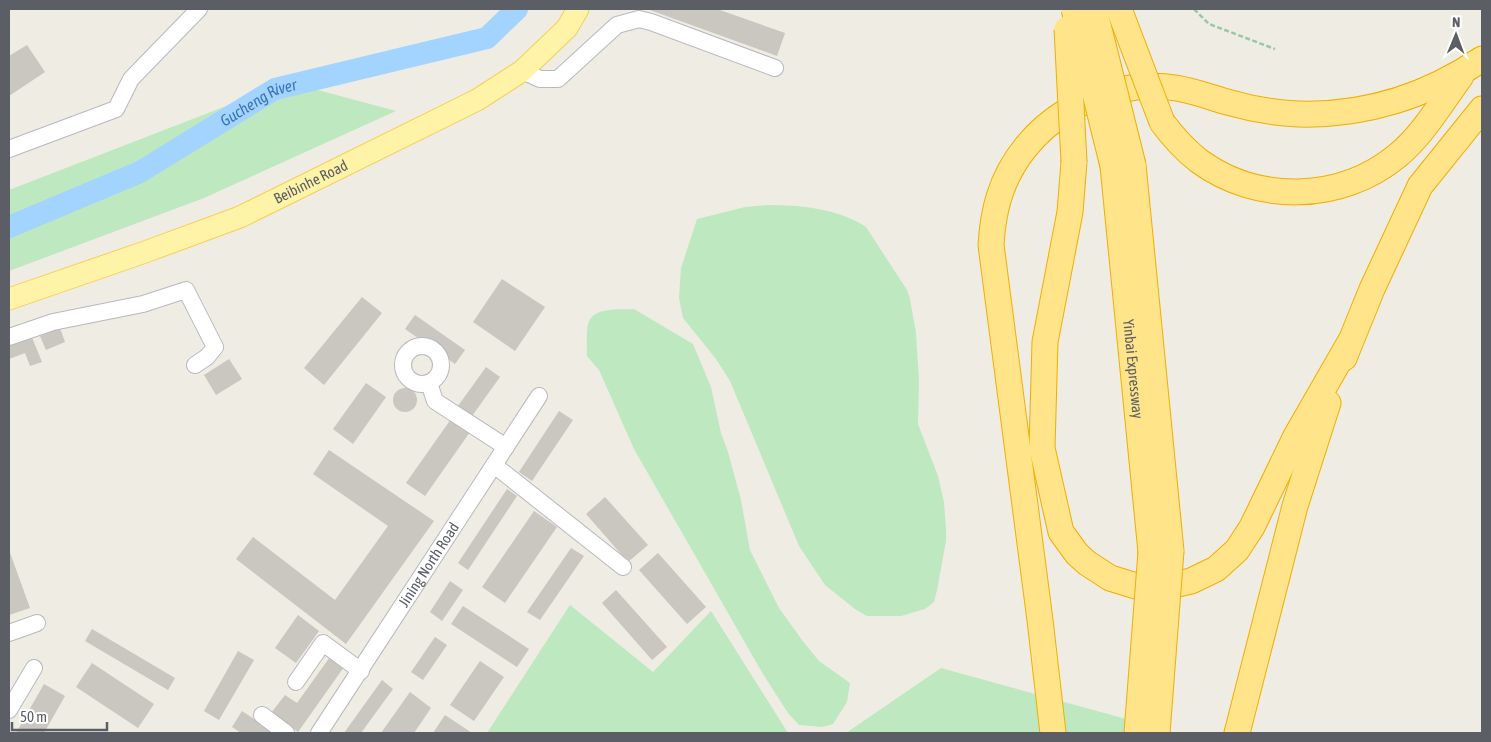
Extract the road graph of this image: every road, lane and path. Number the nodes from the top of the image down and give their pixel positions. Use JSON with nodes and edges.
{"nodes":[{"id":1,"x":199,"y":9,"type":"edge"},
{"id":2,"x":578,"y":9,"type":"edge"},
{"id":3,"x":1066,"y":9,"type":"edge"},
{"id":4,"x":1074,"y":9,"type":"edge"},
{"id":5,"x":1094,"y":9,"type":"edge"},
{"id":6,"x":1119,"y":9,"type":"edge"},
{"id":7,"x":1194,"y":9,"type":"edge"},
{"id":8,"x":1275,"y":49,"type":"dead end"},
{"id":9,"x":1474,"y":64,"type":"edge"},
{"id":10,"x":775,"y":68,"type":"dead end"},
{"id":11,"x":522,"y":71,"type":"junction"},
{"id":12,"x":1482,"y":108,"type":"edge"},
{"id":13,"x":9,"y":149,"type":"edge"},
{"id":14,"x":1123,"y":165,"type":"junction"},
{"id":15,"x":9,"y":299,"type":"edge"},
{"id":16,"x":9,"y":338,"type":"edge"},
{"id":17,"x":1350,"y":342,"type":"junction"},
{"id":18,"x":195,"y":365,"type":"dead end"},
{"id":19,"x":429,"y":382,"type":"dead end"},
{"id":20,"x":539,"y":396,"type":"dead end"},
{"id":21,"x":506,"y":447,"type":"junction"},
{"id":22,"x":494,"y":465,"type":"junction"},
{"id":23,"x":1161,"y":551,"type":"junction"},
{"id":24,"x":624,"y":567,"type":"dead end"},
{"id":25,"x":37,"y":623,"type":"dead end"},
{"id":26,"x":9,"y":634,"type":"edge"},
{"id":27,"x":34,"y":668,"type":"dead end"},
{"id":28,"x":362,"y":671,"type":"junction"},
{"id":29,"x":296,"y":682,"type":"dead end"},
{"id":30,"x":9,"y":710,"type":"edge"},
{"id":31,"x":262,"y":715,"type":"dead end"},
{"id":32,"x":286,"y":733,"type":"edge"},
{"id":33,"x":319,"y":733,"type":"edge"},
{"id":34,"x":1053,"y":733,"type":"edge"},
{"id":35,"x":1137,"y":733,"type":"edge"},
{"id":36,"x":1157,"y":733,"type":"edge"},
{"id":37,"x":1237,"y":733,"type":"edge"}],
"edges":[{"from":1,"to":13,"type":"street"},
{"from":2,"to":11,"type":"main road","name":"Beibinhe Road"},
{"from":3,"to":17,"type":"highway","bridge":true},
{"from":4,"to":14,"type":"highway","name":"Yinbai Expressway","bridge":true},
{"from":5,"to":14,"type":"highway","name":"Yinbai Expressway","bridge":true},
{"from":6,"to":9,"type":"highway","bridge":true},
{"from":7,"to":8,"type":"path"},
{"from":9,"to":34,"type":"highway"},
{"from":10,"to":11,"type":"street"},
{"from":11,"to":15,"type":"main road","name":"Beibinhe Road"},
{"from":12,"to":17,"type":"highway"},
{"from":14,"to":23,"type":"highway","name":"Yinbai Expressway"},
{"from":16,"to":18,"type":"street"},
{"from":17,"to":37,"type":"highway"},
{"from":19,"to":21,"type":"street"},
{"from":20,"to":21,"type":"street","name":"Jining North Road"},
{"from":21,"to":22,"type":"street","name":"Jining North Road"},
{"from":22,"to":24,"type":"street"},
{"from":22,"to":28,"type":"street","name":"Jining North Road"},
{"from":23,"to":35,"type":"highway","name":"Yinbai Expressway","bridge":true},
{"from":23,"to":36,"type":"highway","name":"Yinbai Expressway","bridge":true},
{"from":25,"to":26,"type":"street"},
{"from":27,"to":30,"type":"street"},
{"from":28,"to":29,"type":"street"},
{"from":28,"to":33,"type":"street","name":"Jining North Road"},
{"from":31,"to":32,"type":"street"}]}
